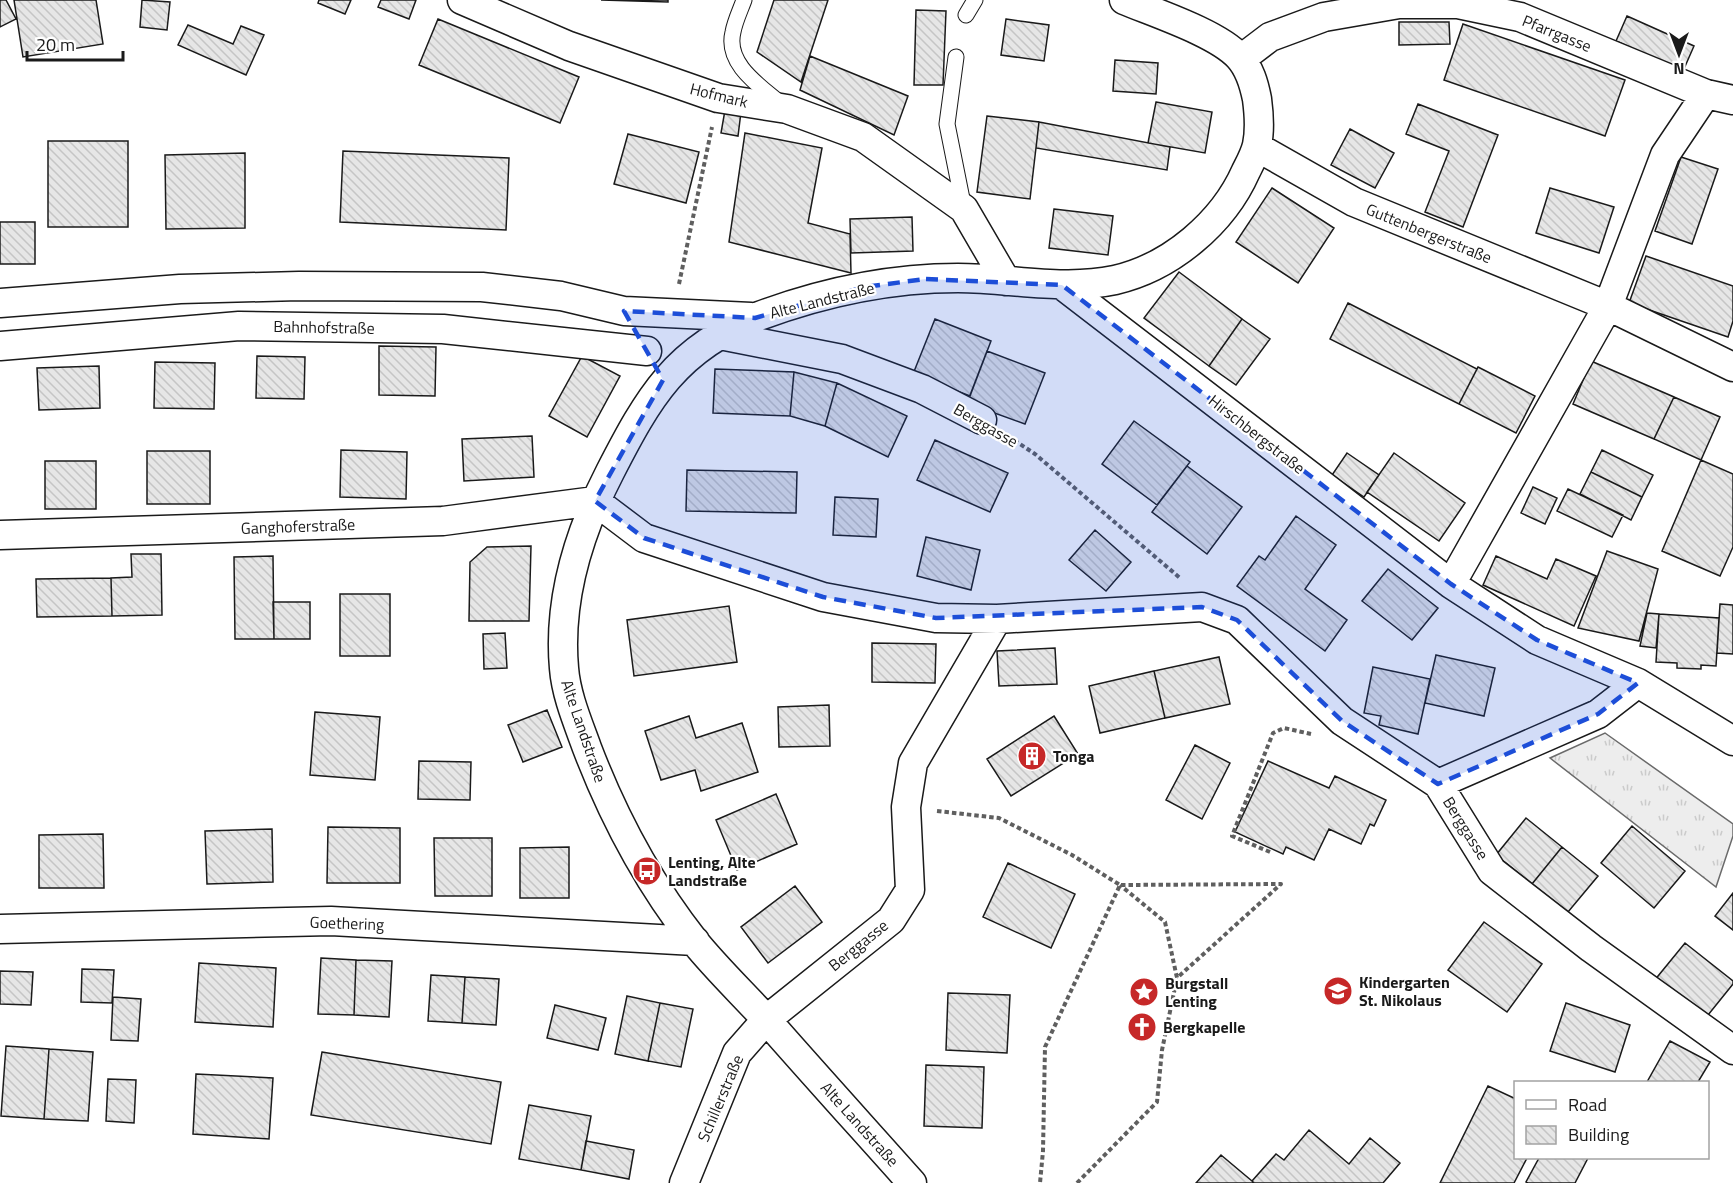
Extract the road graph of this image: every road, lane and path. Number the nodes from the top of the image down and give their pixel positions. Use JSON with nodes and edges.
{"nodes":[{"id":1,"x":462,"y":0,"type":"edge"},
{"id":2,"x":744,"y":0,"type":"edge"},
{"id":3,"x":975,"y":0,"type":"edge"},
{"id":4,"x":1124,"y":0,"type":"edge"},
{"id":5,"x":966,"y":15,"type":"dead end"},
{"id":6,"x":956,"y":57,"type":"dead end"},
{"id":7,"x":1241,"y":59,"type":"junction"},
{"id":8,"x":1720,"y":97,"type":"edge"},
{"id":9,"x":718,"y":98,"type":"junction"},
{"id":10,"x":787,"y":109,"type":"junction"},
{"id":11,"x":1257,"y":147,"type":"junction"},
{"id":12,"x":964,"y":208,"type":"junction"},
{"id":13,"x":1006,"y":281,"type":"junction"},
{"id":14,"x":1062,"y":285,"type":"junction"},
{"id":15,"x":0,"y":303,"type":"edge"},
{"id":16,"x":1608,"y":306,"type":"junction"},
{"id":17,"x":624,"y":311,"type":"junction"},
{"id":18,"x":672,"y":314,"type":"junction"},
{"id":19,"x":754,"y":318,"type":"junction"},
{"id":20,"x":720,"y":335,"type":"junction"},
{"id":21,"x":0,"y":346,"type":"edge"},
{"id":22,"x":647,"y":351,"type":"junction"},
{"id":23,"x":1733,"y":367,"type":"edge"},
{"id":24,"x":663,"y":380,"type":"junction"},
{"id":25,"x":982,"y":420,"type":"joint"},
{"id":26,"x":595,"y":501,"type":"junction"},
{"id":27,"x":0,"y":535,"type":"edge"},
{"id":28,"x":1451,"y":584,"type":"junction"},
{"id":29,"x":1202,"y":607,"type":"junction"},
{"id":30,"x":997,"y":619,"type":"junction"},
{"id":31,"x":1638,"y":683,"type":"junction"},
{"id":32,"x":1342,"y":721,"type":"junction"},
{"id":33,"x":1733,"y":741,"type":"edge"},
{"id":34,"x":1438,"y":784,"type":"junction"},
{"id":35,"x":906,"y":807,"type":"junction"},
{"id":36,"x":1270,"y":852,"type":"dead end"},
{"id":37,"x":1120,"y":885,"type":"junction"},
{"id":38,"x":0,"y":929,"type":"edge"},
{"id":39,"x":694,"y":941,"type":"junction"},
{"id":40,"x":1177,"y":978,"type":"junction"},
{"id":41,"x":766,"y":1020,"type":"junction"},
{"id":42,"x":1733,"y":1050,"type":"edge"},
{"id":43,"x":684,"y":1183,"type":"edge"},
{"id":44,"x":912,"y":1183,"type":"edge"},
{"id":45,"x":1040,"y":1183,"type":"edge"},
{"id":46,"x":1077,"y":1183,"type":"edge"}],
"edges":[{"from":1,"to":9,"type":"street","name":"Hofmark"},
{"from":2,"to":10,"type":"lane"},
{"from":3,"to":5,"type":"lane"},
{"from":4,"to":7,"type":"street","name":"Alte Landstraße"},
{"from":6,"to":12,"type":"lane"},
{"from":7,"to":8,"type":"street","name":"Pfarrgasse"},
{"from":7,"to":11,"type":"street","name":"Alte Landstraße"},
{"from":8,"to":16,"type":"street"},
{"from":9,"to":10,"type":"street","name":"Hofmark"},
{"from":9,"to":18,"type":"path"},
{"from":10,"to":12,"type":"street","name":"Hofmark"},
{"from":11,"to":14,"type":"street","name":"Alte Landstraße"},
{"from":11,"to":16,"type":"street","name":"Guttenbergerstraße"},
{"from":12,"to":13,"type":"street"},
{"from":13,"to":14,"type":"street","name":"Alte Landstraße"},
{"from":13,"to":19,"type":"street","name":"Alte Landstraße"},
{"from":14,"to":28,"type":"street","name":"Hirschbergstraße"},
{"from":15,"to":17,"type":"street"},
{"from":16,"to":23,"type":"street","name":"Guttenbergerstraße"},
{"from":16,"to":28,"type":"street"},
{"from":17,"to":18,"type":"street"},
{"from":17,"to":22,"type":"street"},
{"from":18,"to":19,"type":"street"},
{"from":19,"to":20,"type":"street","name":"Alte Landstraße"},
{"from":20,"to":24,"type":"street","name":"Alte Landstraße"},
{"from":20,"to":25,"type":"street","name":"Berggasse"},
{"from":21,"to":22,"type":"street","name":"Bahnhofstraße"},
{"from":22,"to":24,"type":"street"},
{"from":24,"to":26,"type":"street","name":"Alte Landstraße"},
{"from":25,"to":29,"type":"path","name":"Berggasse"},
{"from":26,"to":27,"type":"street","name":"Ganghoferstraße"},
{"from":26,"to":30,"type":"street","name":"Berggasse"},
{"from":26,"to":39,"type":"street","name":"Alte Landstraße"},
{"from":28,"to":31,"type":"street","name":"Hirschbergstraße"},
{"from":29,"to":30,"type":"street","name":"Berggasse"},
{"from":29,"to":32,"type":"street","name":"Berggasse"},
{"from":30,"to":35,"type":"street","name":"Berggasse"},
{"from":31,"to":33,"type":"street","name":"Hirschbergstraße"},
{"from":31,"to":34,"type":"street"},
{"from":32,"to":34,"type":"street","name":"Berggasse"},
{"from":32,"to":36,"type":"path"},
{"from":34,"to":42,"type":"street","name":"Berggasse"},
{"from":35,"to":37,"type":"path"},
{"from":35,"to":41,"type":"street","name":"Berggasse"},
{"from":37,"to":40,"type":"path"},
{"from":37,"to":40,"type":"path"},
{"from":37,"to":45,"type":"path"},
{"from":38,"to":39,"type":"street","name":"Goethering"},
{"from":39,"to":41,"type":"street","name":"Alte Landstraße"},
{"from":40,"to":46,"type":"path"},
{"from":41,"to":43,"type":"street","name":"Schillerstraße"},
{"from":41,"to":44,"type":"street","name":"Alte Landstraße"}]}
